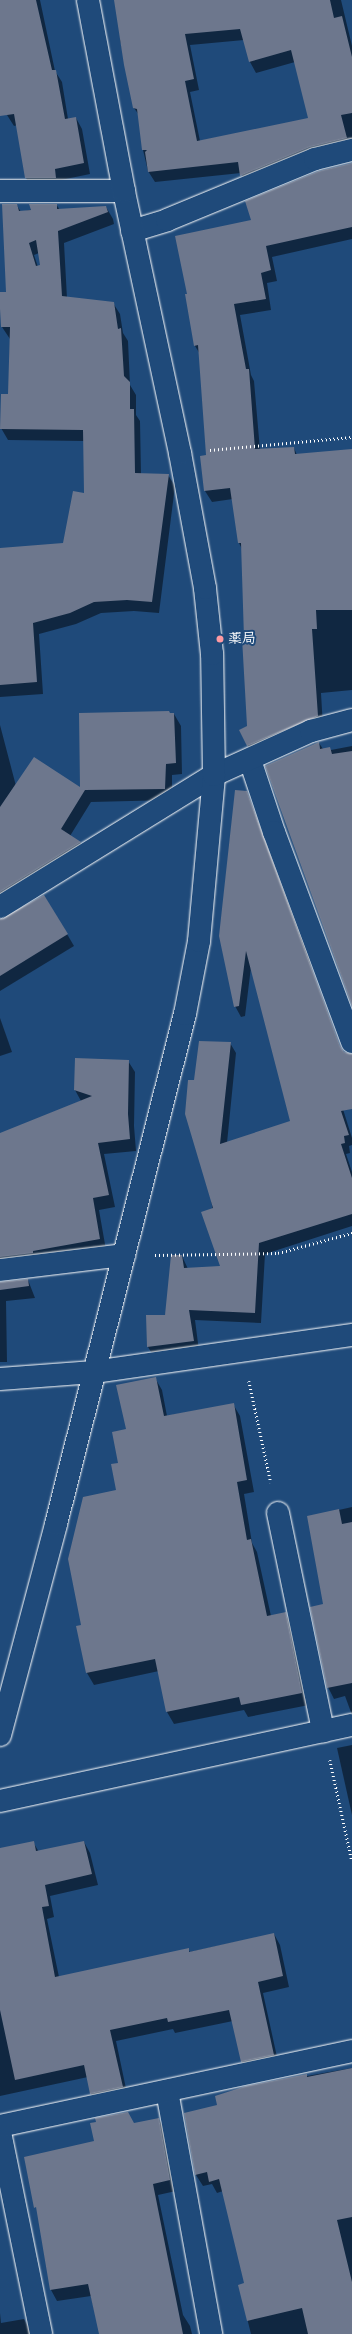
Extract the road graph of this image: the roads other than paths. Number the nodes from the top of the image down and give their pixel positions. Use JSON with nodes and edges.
{"nodes":[{"id":1,"x":88,"y":0,"type":"edge"},
{"id":2,"x":352,"y":150,"type":"edge"},
{"id":3,"x":0,"y":191,"type":"edge"},
{"id":4,"x":124,"y":191,"type":"junction"},
{"id":5,"x":132,"y":231,"type":"junction"},
{"id":6,"x":352,"y":720,"type":"edge"},
{"id":7,"x":250,"y":760,"type":"junction"},
{"id":8,"x":214,"y":776,"type":"junction"},
{"id":9,"x":0,"y":906,"type":"edge"},
{"id":10,"x":352,"y":1042,"type":"edge"},
{"id":11,"x":124,"y":1255,"type":"junction"},
{"id":12,"x":0,"y":1270,"type":"edge"},
{"id":13,"x":352,"y":1336,"type":"edge"},
{"id":14,"x":94,"y":1372,"type":"junction"},
{"id":15,"x":0,"y":1379,"type":"edge"},
{"id":16,"x":278,"y":1513,"type":"road end"},
{"id":17,"x":352,"y":1725,"type":"edge"},
{"id":18,"x":323,"y":1731,"type":"junction"},
{"id":19,"x":0,"y":1735,"type":"edge"},
{"id":20,"x":0,"y":1801,"type":"edge"},
{"id":21,"x":352,"y":2051,"type":"edge"},
{"id":22,"x":167,"y":2091,"type":"junction"},
{"id":23,"x":0,"y":2126,"type":"edge"},
{"id":24,"x":0,"y":2132,"type":"edge"},
{"id":25,"x":41,"y":2334,"type":"edge"},
{"id":26,"x":211,"y":2334,"type":"edge"}],
"edges":[{"from":1,"to":4,"type":"street"},
{"from":2,"to":5,"type":"street"},
{"from":3,"to":4,"type":"street"},
{"from":4,"to":5,"type":"street"},
{"from":5,"to":8,"type":"street"},
{"from":6,"to":7,"type":"street"},
{"from":7,"to":8,"type":"street"},
{"from":7,"to":10,"type":"street"},
{"from":8,"to":9,"type":"street"},
{"from":8,"to":11,"type":"street"},
{"from":11,"to":12,"type":"street"},
{"from":11,"to":14,"type":"street"},
{"from":13,"to":14,"type":"street"},
{"from":14,"to":15,"type":"street"},
{"from":14,"to":19,"type":"street"},
{"from":16,"to":18,"type":"street"},
{"from":17,"to":18,"type":"street"},
{"from":18,"to":20,"type":"street"},
{"from":21,"to":22,"type":"street"},
{"from":22,"to":23,"type":"street"},
{"from":22,"to":26,"type":"street"},
{"from":24,"to":25,"type":"street"}]}
